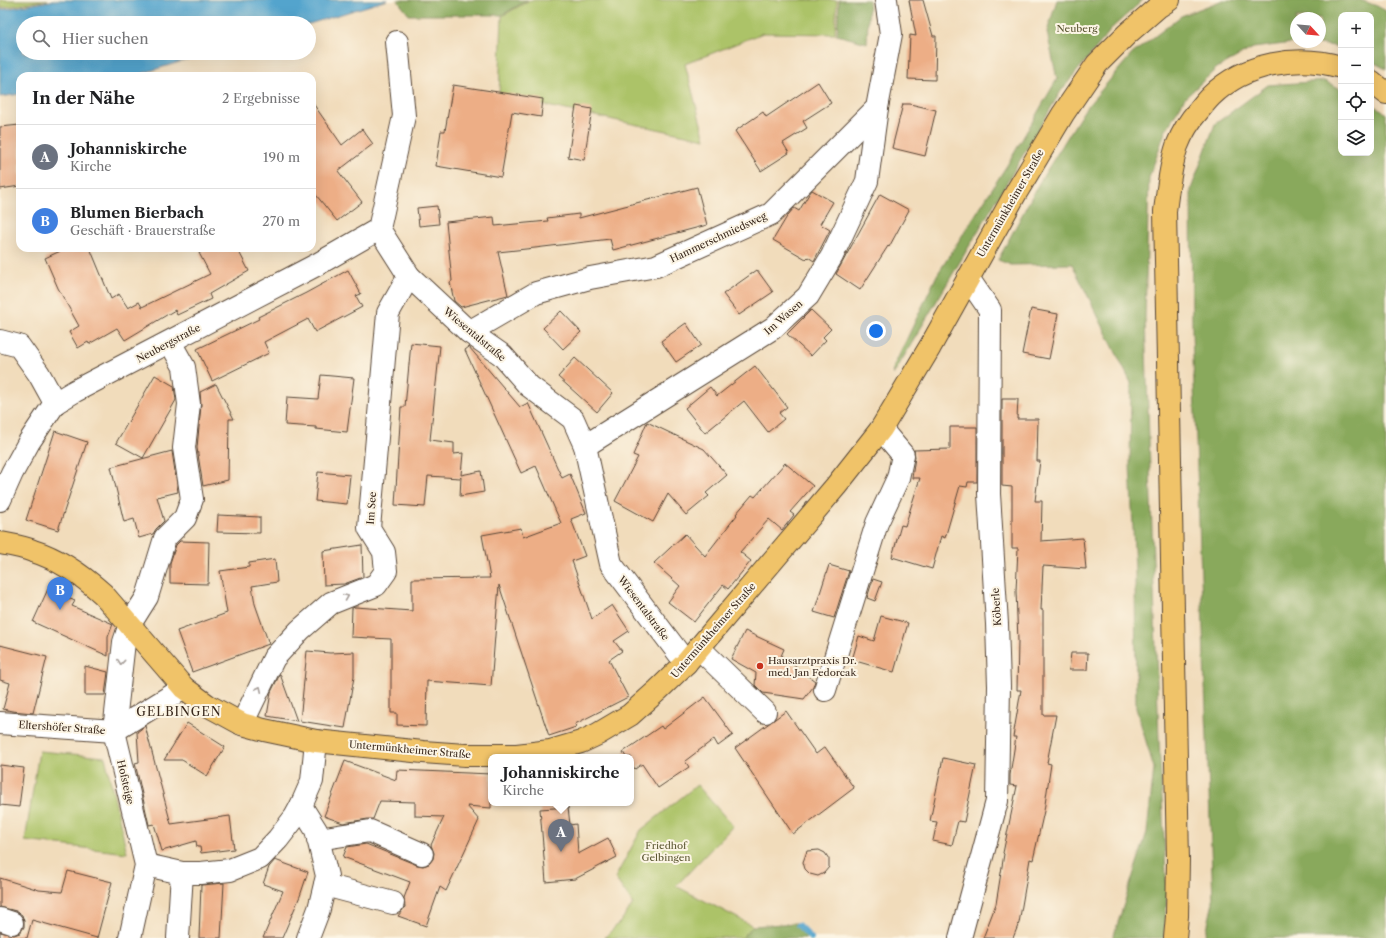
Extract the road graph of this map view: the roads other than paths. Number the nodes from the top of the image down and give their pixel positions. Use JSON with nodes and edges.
{"nodes":[{"id":1,"x":886,"y":0,"type":"edge"},
{"id":2,"x":1169,"y":0,"type":"edge"},
{"id":3,"x":397,"y":42,"type":"dead end"},
{"id":4,"x":1338,"y":66,"type":"edge"},
{"id":5,"x":1374,"y":83,"type":"edge"},
{"id":6,"x":1386,"y":93,"type":"edge"},
{"id":7,"x":877,"y":108,"type":"junction"},
{"id":8,"x":379,"y":229,"type":"junction"},
{"id":9,"x":409,"y":276,"type":"junction"},
{"id":10,"x":968,"y":278,"type":"junction"},
{"id":11,"x":469,"y":332,"type":"junction"},
{"id":12,"x":0,"y":341,"type":"edge"},
{"id":13,"x":170,"y":342,"type":"junction"},
{"id":14,"x":55,"y":403,"type":"junction"},
{"id":15,"x":881,"y":429,"type":"junction"},
{"id":16,"x":585,"y":446,"type":"junction"},
{"id":17,"x":0,"y":500,"type":"edge"},
{"id":18,"x":0,"y":543,"type":"edge"},
{"id":19,"x":130,"y":624,"type":"junction"},
{"id":20,"x":693,"y":656,"type":"junction"},
{"id":21,"x":184,"y":688,"type":"junction"},
{"id":22,"x":825,"y":690,"type":"dead end"},
{"id":23,"x":765,"y":712,"type":"dead end"},
{"id":24,"x":0,"y":723,"type":"edge"},
{"id":25,"x":242,"y":724,"type":"junction"},
{"id":26,"x":114,"y":731,"type":"junction"},
{"id":27,"x":316,"y":741,"type":"junction"},
{"id":28,"x":530,"y":754,"type":"edge"},
{"id":29,"x":488,"y":755,"type":"edge"},
{"id":30,"x":301,"y":806,"type":"junction"},
{"id":31,"x":318,"y":839,"type":"junction"},
{"id":32,"x":422,"y":854,"type":"dead end"},
{"id":33,"x":146,"y":865,"type":"junction"},
{"id":34,"x":182,"y":873,"type":"junction"},
{"id":35,"x":325,"y":885,"type":"junction"},
{"id":36,"x":393,"y":902,"type":"dead end"},
{"id":37,"x":130,"y":938,"type":"edge"},
{"id":38,"x":178,"y":938,"type":"edge"},
{"id":39,"x":308,"y":938,"type":"edge"},
{"id":40,"x":960,"y":938,"type":"edge"},
{"id":41,"x":1175,"y":938,"type":"edge"}],
"edges":[{"from":1,"to":7,"type":"street"},
{"from":2,"to":10,"type":"main road","name":"Untermünkheimer Straße"},
{"from":3,"to":8,"type":"street"},
{"from":4,"to":41,"type":"main road"},
{"from":5,"to":6,"type":"main road"},
{"from":7,"to":11,"type":"street","name":"Hammerschmiedsweg"},
{"from":7,"to":16,"type":"street","name":"Im Wasen"},
{"from":8,"to":9,"type":"street","name":"Wiesentalstraße"},
{"from":8,"to":13,"type":"street","name":"Neubergstraße"},
{"from":9,"to":11,"type":"street","name":"Wiesentalstraße"},
{"from":25,"to":9,"type":"street","name":"Im See","one_way":true},
{"from":10,"to":15,"type":"main road","name":"Untermünkheimer Straße"},
{"from":10,"to":40,"type":"street","name":"Köberle"},
{"from":11,"to":16,"type":"street","name":"Wiesentalstraße"},
{"from":12,"to":14,"type":"street"},
{"from":13,"to":14,"type":"street","name":"Neubergstraße"},
{"from":13,"to":19,"type":"street","name":"Hofsteige"},
{"from":14,"to":17,"type":"street","name":"Neubergstraße"},
{"from":15,"to":20,"type":"main road","name":"Untermünkheimer Straße"},
{"from":15,"to":22,"type":"street"},
{"from":16,"to":20,"type":"street","name":"Wiesentalstraße"},
{"from":18,"to":19,"type":"main road","name":"Untermünkheimer Straße"},
{"from":19,"to":21,"type":"main road","name":"Untermünkheimer Straße"},
{"from":19,"to":26,"type":"street","name":"Hofsteige","one_way":true},
{"from":20,"to":23,"type":"street","name":"Wiesentalstraße"},
{"from":20,"to":28,"type":"main road","name":"Untermünkheimer Straße"},
{"from":21,"to":25,"type":"main road","name":"Untermünkheimer Straße"},
{"from":21,"to":26,"type":"street","name":"Eltershöfer Straße"},
{"from":24,"to":26,"type":"street","name":"Eltershöfer Straße"},
{"from":25,"to":27,"type":"main road","name":"Untermünkheimer Straße"},
{"from":26,"to":33,"type":"street","name":"Hofsteige"},
{"from":27,"to":29,"type":"main road","name":"Untermünkheimer Straße"},
{"from":27,"to":30,"type":"street"},
{"from":30,"to":31,"type":"street"},
{"from":30,"to":34,"type":"street"},
{"from":31,"to":32,"type":"street"},
{"from":31,"to":35,"type":"street"},
{"from":33,"to":34,"type":"street"},
{"from":33,"to":37,"type":"street","name":"Hofsteige"},
{"from":34,"to":38,"type":"street"},
{"from":35,"to":36,"type":"street"},
{"from":35,"to":39,"type":"street"}]}
